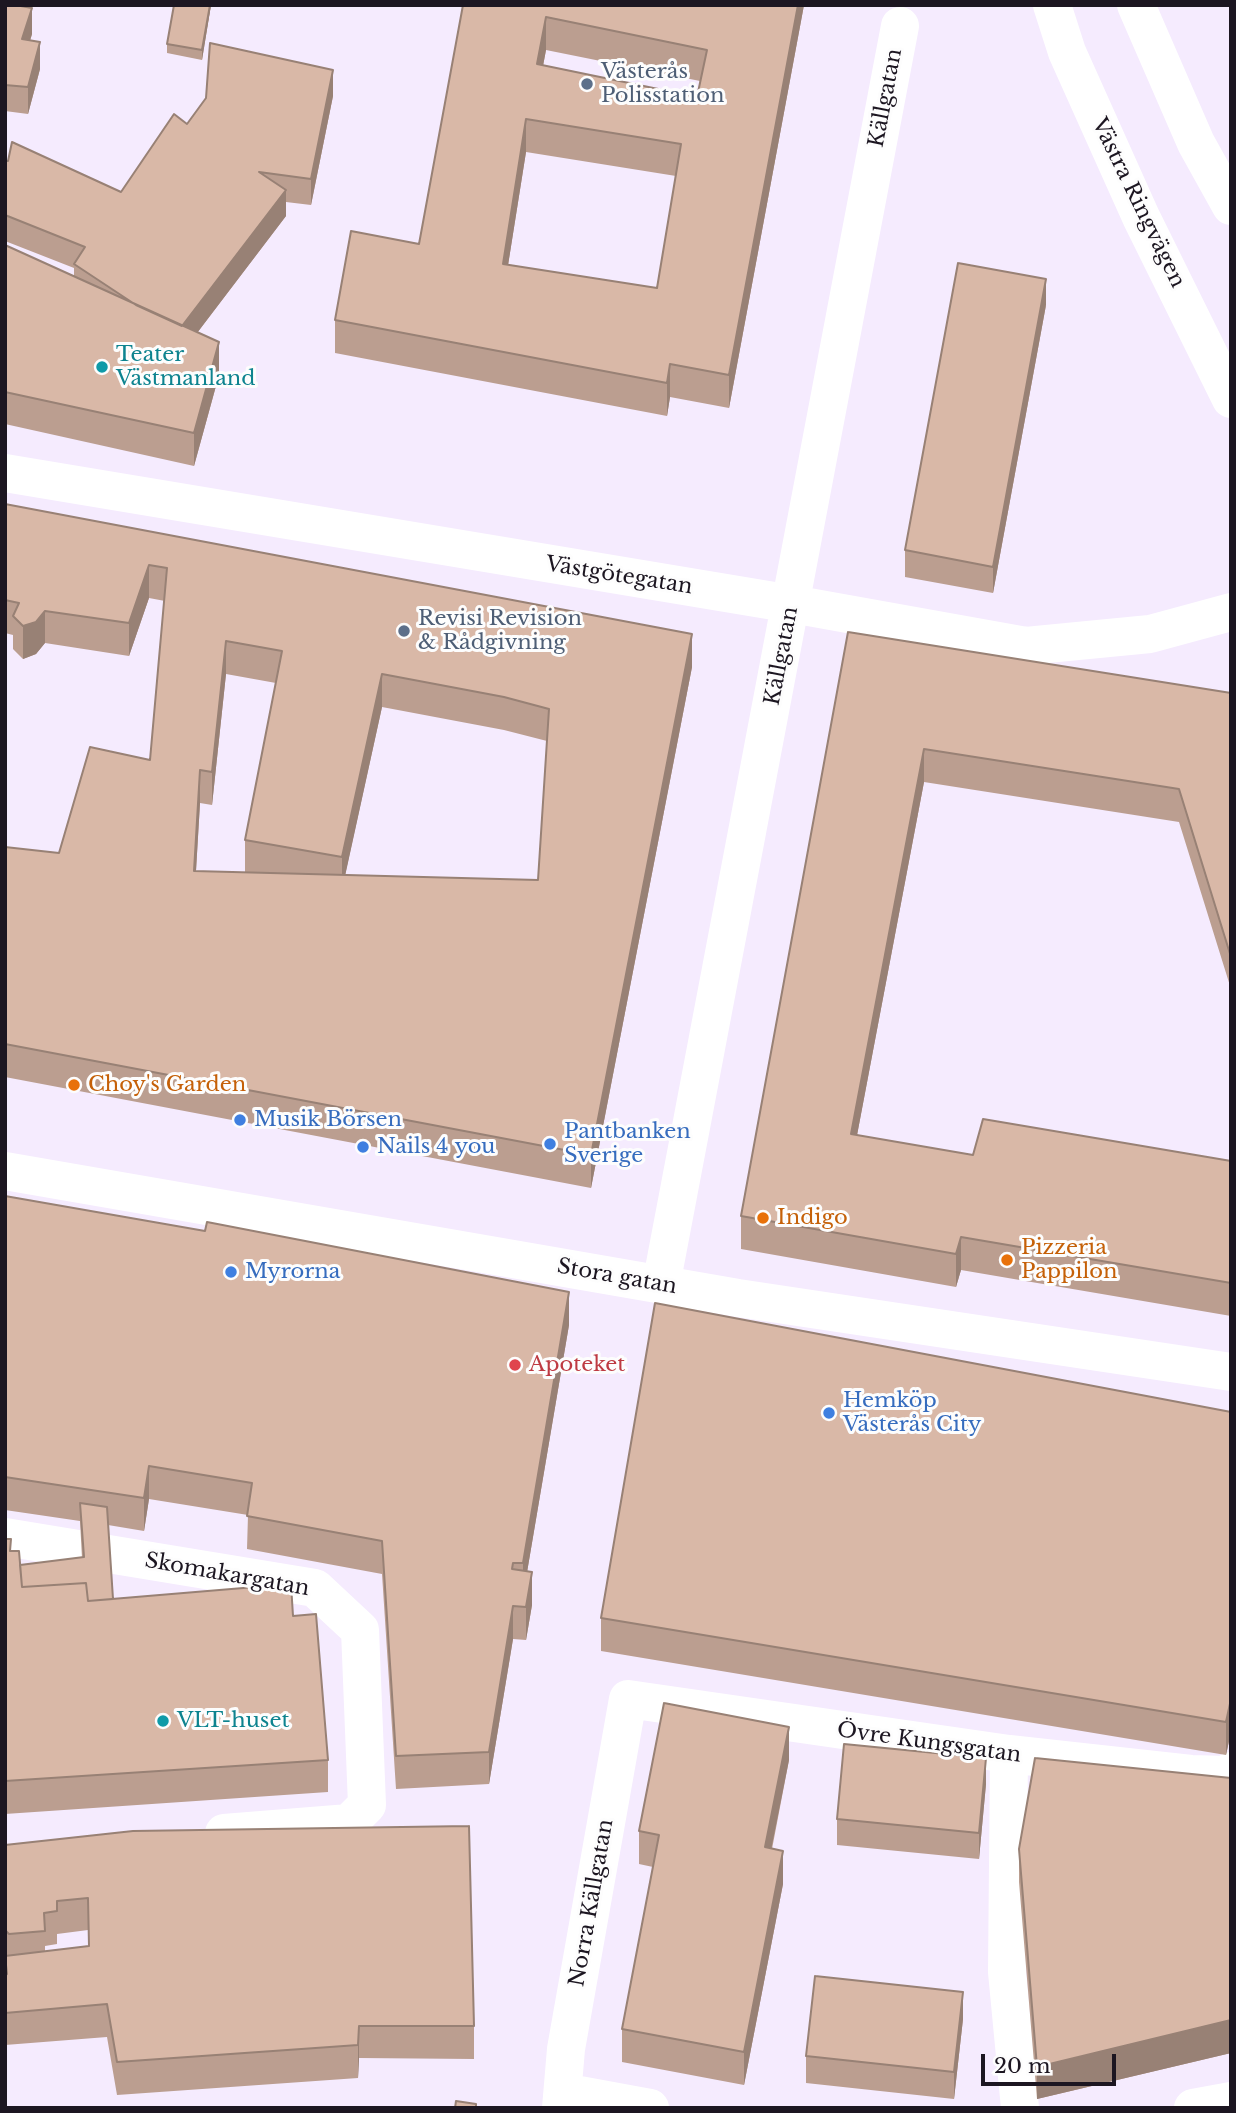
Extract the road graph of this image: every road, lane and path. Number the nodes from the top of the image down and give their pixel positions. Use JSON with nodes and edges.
{"nodes":[{"id":1,"x":1052,"y":5,"type":"edge"},
{"id":2,"x":1136,"y":5,"type":"edge"},
{"id":3,"x":900,"y":26,"type":"dead end"},
{"id":4,"x":1231,"y":206,"type":"edge"},
{"id":5,"x":1231,"y":398,"type":"edge"},
{"id":6,"x":5,"y":473,"type":"edge"},
{"id":7,"x":792,"y":604,"type":"junction"},
{"id":8,"x":1231,"y":612,"type":"edge"},
{"id":9,"x":5,"y":1171,"type":"edge"},
{"id":10,"x":661,"y":1285,"type":"junction"},
{"id":11,"x":1231,"y":1372,"type":"edge"},
{"id":12,"x":5,"y":1537,"type":"edge"},
{"id":13,"x":628,"y":1699,"type":"joint"},
{"id":14,"x":1009,"y":1754,"type":"junction"},
{"id":15,"x":1231,"y":1771,"type":"edge"},
{"id":16,"x":184,"y":1836,"type":"edge"},
{"id":17,"x":562,"y":2100,"type":"edge"},
{"id":18,"x":1231,"y":2101,"type":"edge"},
{"id":19,"x":650,"y":2108,"type":"edge"},
{"id":20,"x":1020,"y":2108,"type":"edge"},
{"id":21,"x":1192,"y":2108,"type":"edge"}],
"edges":[{"from":1,"to":5,"type":"street","name":"Västra Ringvägen"},
{"from":2,"to":4,"type":"street"},
{"from":3,"to":7,"type":"street","name":"Källgatan"},
{"from":6,"to":7,"type":"street","name":"Västgötegatan"},
{"from":7,"to":8,"type":"street","name":"Västgötegatan"},
{"from":7,"to":10,"type":"street","name":"Källgatan"},
{"from":9,"to":10,"type":"street","name":"Stora gatan"},
{"from":10,"to":11,"type":"street","name":"Stora gatan"},
{"from":12,"to":16,"type":"street","name":"Skomakargatan"},
{"from":13,"to":14,"type":"street","name":"Övre Kungsgatan"},
{"from":13,"to":17,"type":"street","name":"Norra Källgatan"},
{"from":14,"to":15,"type":"street","name":"Övre Kungsgatan"},
{"from":14,"to":20,"type":"street"},
{"from":17,"to":19,"type":"street"},
{"from":18,"to":21,"type":"street"}]}
